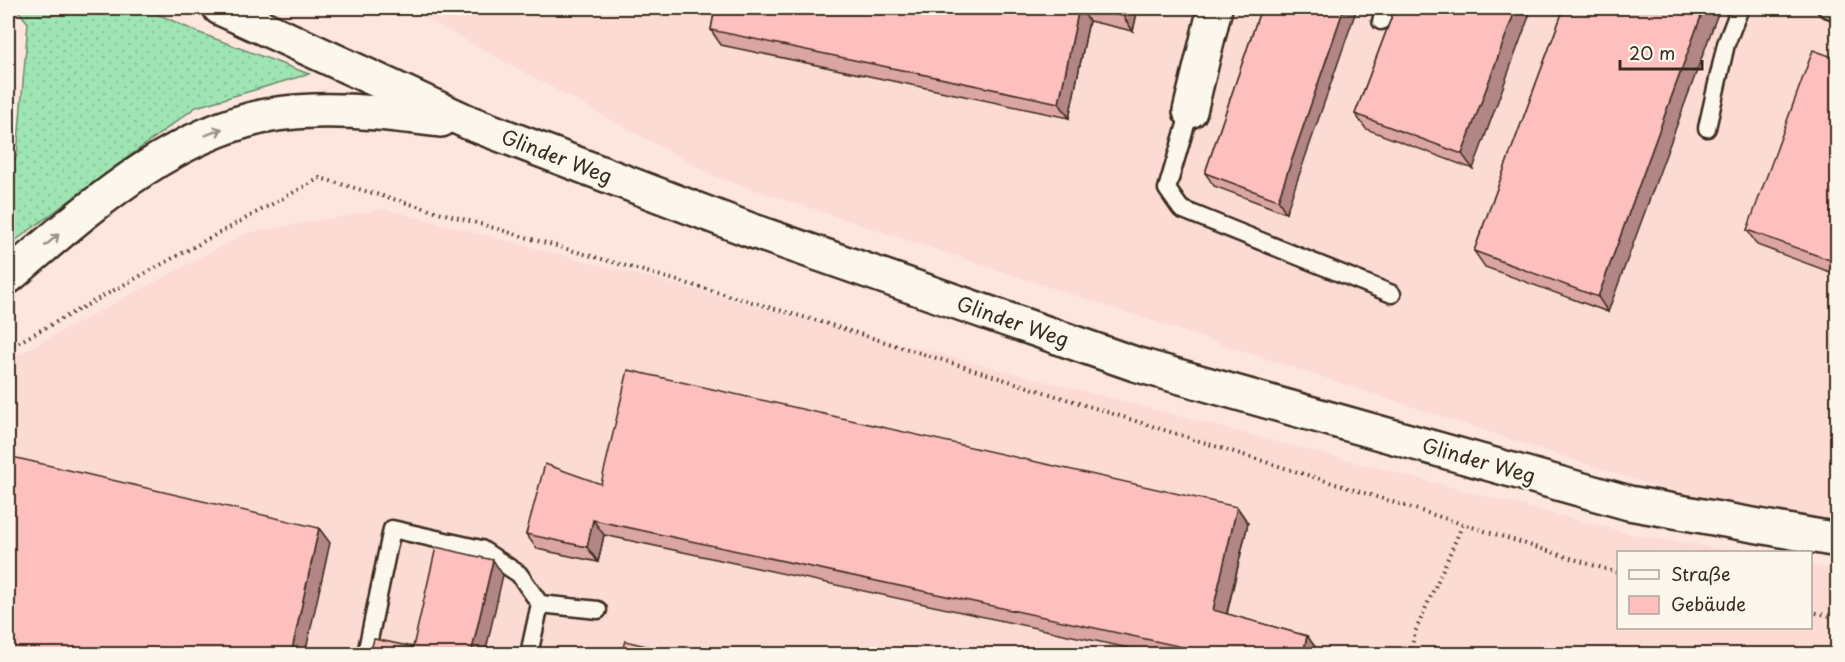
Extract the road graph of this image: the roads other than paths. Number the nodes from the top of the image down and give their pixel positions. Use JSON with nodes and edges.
{"nodes":[{"id":1,"x":220,"y":8,"type":"edge"},
{"id":2,"x":1215,"y":8,"type":"edge"},
{"id":3,"x":1740,"y":8,"type":"edge"},
{"id":4,"x":1826,"y":8,"type":"edge"},
{"id":5,"x":1838,"y":12,"type":"edge"},
{"id":6,"x":1190,"y":111,"type":"joint"},
{"id":7,"x":470,"y":123,"type":"junction"},
{"id":8,"x":1707,"y":128,"type":"dead end"},
{"id":9,"x":8,"y":278,"type":"edge"},
{"id":10,"x":1392,"y":294,"type":"dead end"},
{"id":11,"x":1838,"y":540,"type":"edge"},
{"id":12,"x":540,"y":604,"type":"junction"},
{"id":13,"x":598,"y":610,"type":"dead end"},
{"id":14,"x":366,"y":654,"type":"edge"},
{"id":15,"x":529,"y":654,"type":"edge"}],
"edges":[{"from":1,"to":7,"type":"main road","name":"Glinder Weg"},
{"from":2,"to":6,"type":"main road"},
{"from":3,"to":8,"type":"lane"},
{"from":4,"to":5,"type":"lane"},
{"from":6,"to":10,"type":"lane"},
{"from":9,"to":7,"type":"main road","one_way":true},
{"from":7,"to":11,"type":"main road","name":"Glinder Weg"},
{"from":12,"to":13,"type":"lane"},
{"from":12,"to":14,"type":"lane"},
{"from":12,"to":15,"type":"lane"}]}
